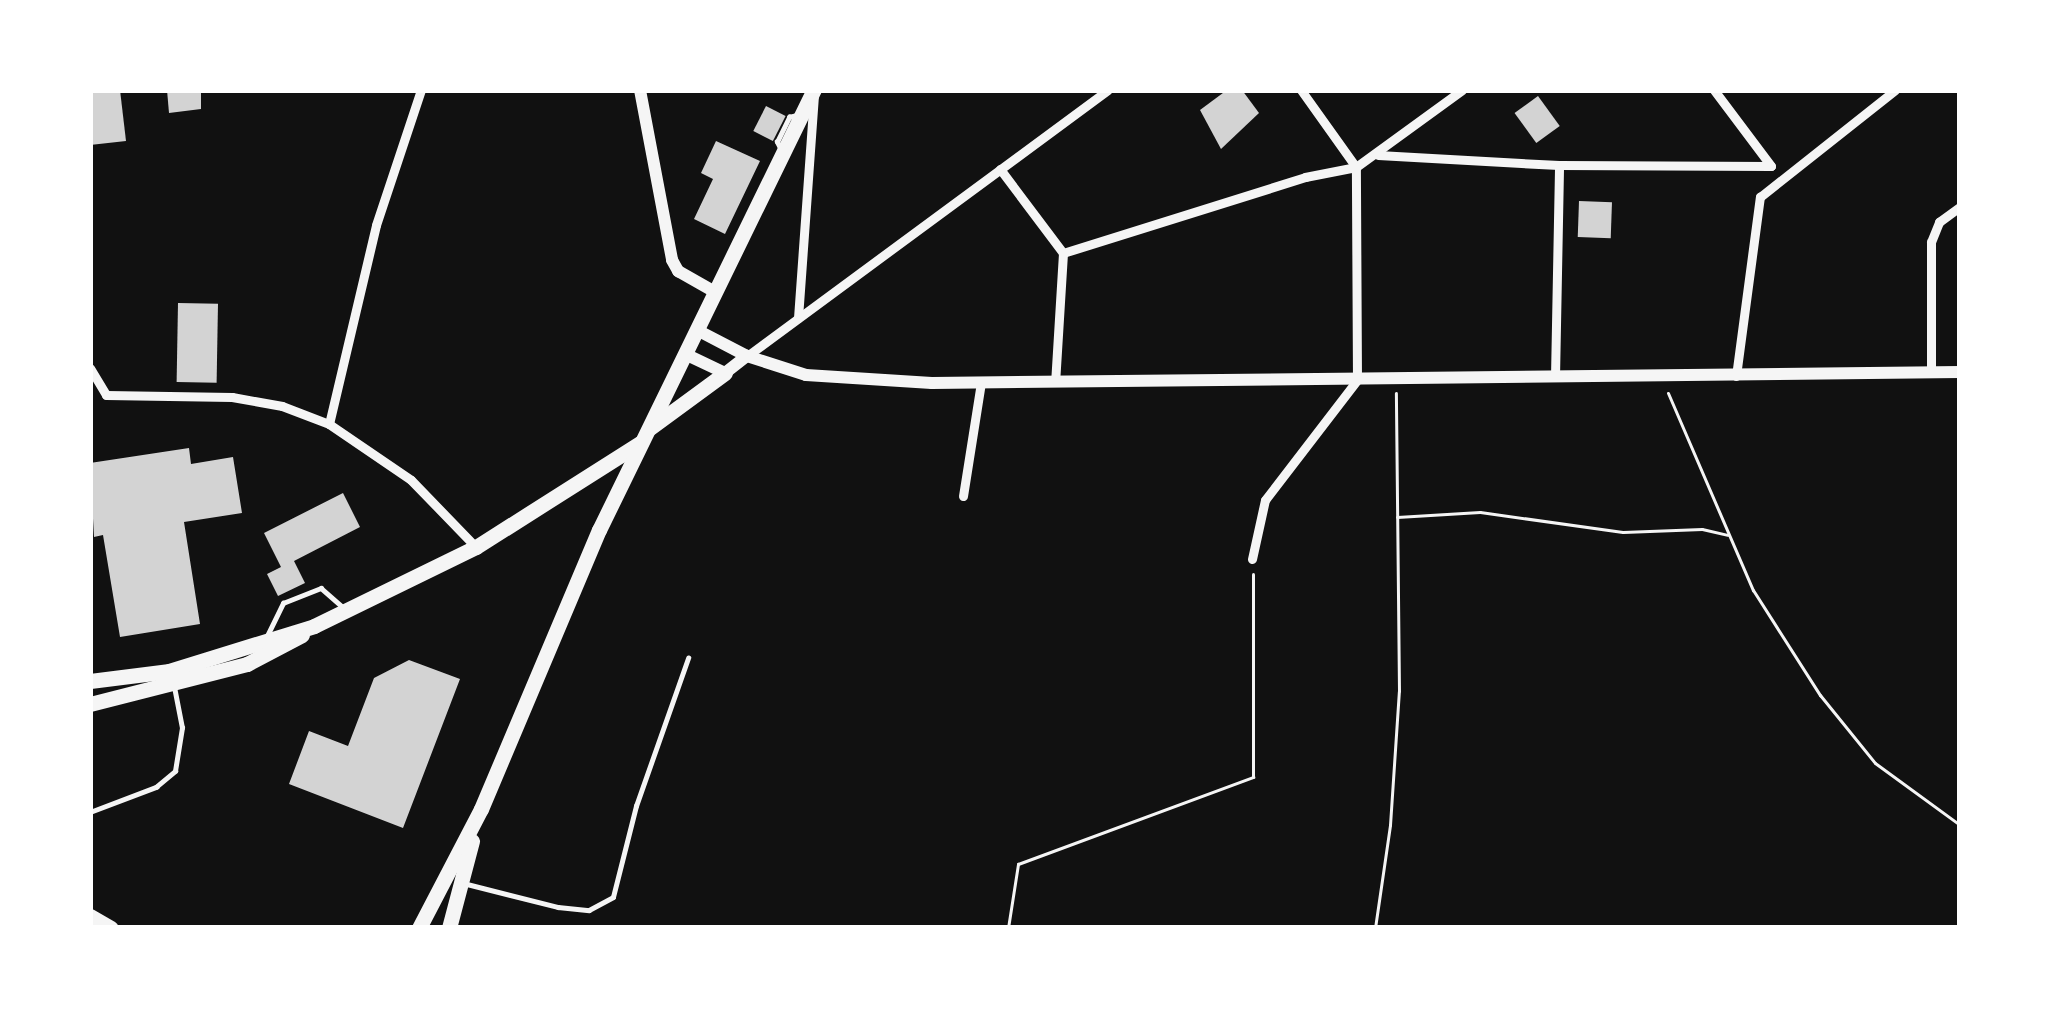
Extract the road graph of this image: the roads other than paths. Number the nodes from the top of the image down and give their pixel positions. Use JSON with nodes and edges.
{"nodes":[{"id":1,"x":421,"y":90,"type":"edge"},
{"id":2,"x":640,"y":90,"type":"edge"},
{"id":3,"x":815,"y":90,"type":"edge"},
{"id":4,"x":1108,"y":90,"type":"edge"},
{"id":5,"x":1301,"y":90,"type":"edge"},
{"id":6,"x":1462,"y":90,"type":"edge"},
{"id":7,"x":1714,"y":90,"type":"edge"},
{"id":8,"x":1895,"y":90,"type":"edge"},
{"id":9,"x":1378,"y":154,"type":"junction"},
{"id":10,"x":1559,"y":165,"type":"junction"},
{"id":11,"x":1771,"y":166,"type":"junction"},
{"id":12,"x":1356,"y":167,"type":"junction"},
{"id":13,"x":1000,"y":169,"type":"junction"},
{"id":14,"x":1782,"y":179,"type":"junction"},
{"id":15,"x":1960,"y":207,"type":"edge"},
{"id":16,"x":1064,"y":253,"type":"junction"},
{"id":17,"x":715,"y":292,"type":"junction"},
{"id":18,"x":798,"y":318,"type":"junction"},
{"id":19,"x":697,"y":330,"type":"junction"},
{"id":20,"x":685,"y":354,"type":"junction"},
{"id":21,"x":747,"y":356,"type":"junction"},
{"id":22,"x":90,"y":368,"type":"edge"},
{"id":23,"x":1960,"y":372,"type":"edge"},
{"id":24,"x":724,"y":373,"type":"junction"},
{"id":25,"x":1931,"y":373,"type":"junction"},
{"id":26,"x":1736,"y":376,"type":"junction"},
{"id":27,"x":1556,"y":377,"type":"junction"},
{"id":28,"x":1357,"y":380,"type":"junction"},
{"id":29,"x":981,"y":382,"type":"junction"},
{"id":30,"x":1055,"y":382,"type":"junction"},
{"id":31,"x":329,"y":424,"type":"junction"},
{"id":32,"x":645,"y":436,"type":"junction"},
{"id":33,"x":963,"y":496,"type":"dead end"},
{"id":34,"x":476,"y":547,"type":"junction"},
{"id":35,"x":1252,"y":560,"type":"road end"},
{"id":36,"x":348,"y":611,"type":"junction"},
{"id":37,"x":314,"y":626,"type":"junction"},
{"id":38,"x":265,"y":640,"type":"junction"},
{"id":39,"x":688,"y":658,"type":"dead end"},
{"id":40,"x":171,"y":678,"type":"junction"},
{"id":41,"x":90,"y":681,"type":"edge"},
{"id":42,"x":90,"y":704,"type":"edge"},
{"id":43,"x":481,"y":808,"type":"junction"},
{"id":44,"x":90,"y":812,"type":"edge"},
{"id":45,"x":461,"y":882,"type":"junction"},
{"id":46,"x":90,"y":916,"type":"edge"},
{"id":47,"x":111,"y":928,"type":"edge"},
{"id":48,"x":419,"y":928,"type":"edge"},
{"id":49,"x":448,"y":928,"type":"edge"}],
"edges":[{"from":1,"to":31,"type":"street"},
{"from":2,"to":17,"type":"street"},
{"from":3,"to":17,"type":"main road"},
{"from":3,"to":18,"type":"street"},
{"from":4,"to":13,"type":"street"},
{"from":5,"to":12,"type":"street"},
{"from":6,"to":9,"type":"street"},
{"from":7,"to":11,"type":"street"},
{"from":8,"to":14,"type":"street"},
{"from":9,"to":10,"type":"street"},
{"from":9,"to":12,"type":"street"},
{"from":10,"to":11,"type":"street"},
{"from":10,"to":27,"type":"street"},
{"from":11,"to":14,"type":"street"},
{"from":12,"to":16,"type":"street"},
{"from":12,"to":28,"type":"street"},
{"from":13,"to":16,"type":"street"},
{"from":13,"to":18,"type":"street"},
{"from":14,"to":26,"type":"street"},
{"from":15,"to":25,"type":"street"},
{"from":16,"to":30,"type":"street"},
{"from":17,"to":19,"type":"main road"},
{"from":18,"to":21,"type":"street"},
{"from":19,"to":20,"type":"main road"},
{"from":19,"to":21,"type":"street"},
{"from":20,"to":24,"type":"street"},
{"from":20,"to":32,"type":"main road"},
{"from":21,"to":24,"type":"street"},
{"from":21,"to":29,"type":"street"},
{"from":22,"to":31,"type":"street"},
{"from":23,"to":25,"type":"street"},
{"from":24,"to":32,"type":"main road"},
{"from":25,"to":26,"type":"street"},
{"from":26,"to":27,"type":"street"},
{"from":27,"to":28,"type":"street"},
{"from":28,"to":30,"type":"street"},
{"from":28,"to":35,"type":"street"},
{"from":29,"to":30,"type":"street"},
{"from":29,"to":33,"type":"street"},
{"from":31,"to":34,"type":"street"},
{"from":32,"to":34,"type":"main road"},
{"from":32,"to":43,"type":"main road"},
{"from":34,"to":36,"type":"main road"},
{"from":36,"to":37,"type":"main road"},
{"from":36,"to":38,"type":"lane"},
{"from":37,"to":38,"type":"main road"},
{"from":37,"to":40,"type":"main road"},
{"from":38,"to":40,"type":"main road"},
{"from":39,"to":45,"type":"lane"},
{"from":40,"to":41,"type":"main road"},
{"from":40,"to":42,"type":"main road"},
{"from":40,"to":44,"type":"lane"},
{"from":43,"to":45,"type":"main road"},
{"from":43,"to":48,"type":"main road"},
{"from":45,"to":49,"type":"main road"},
{"from":46,"to":47,"type":"main road"}]}
